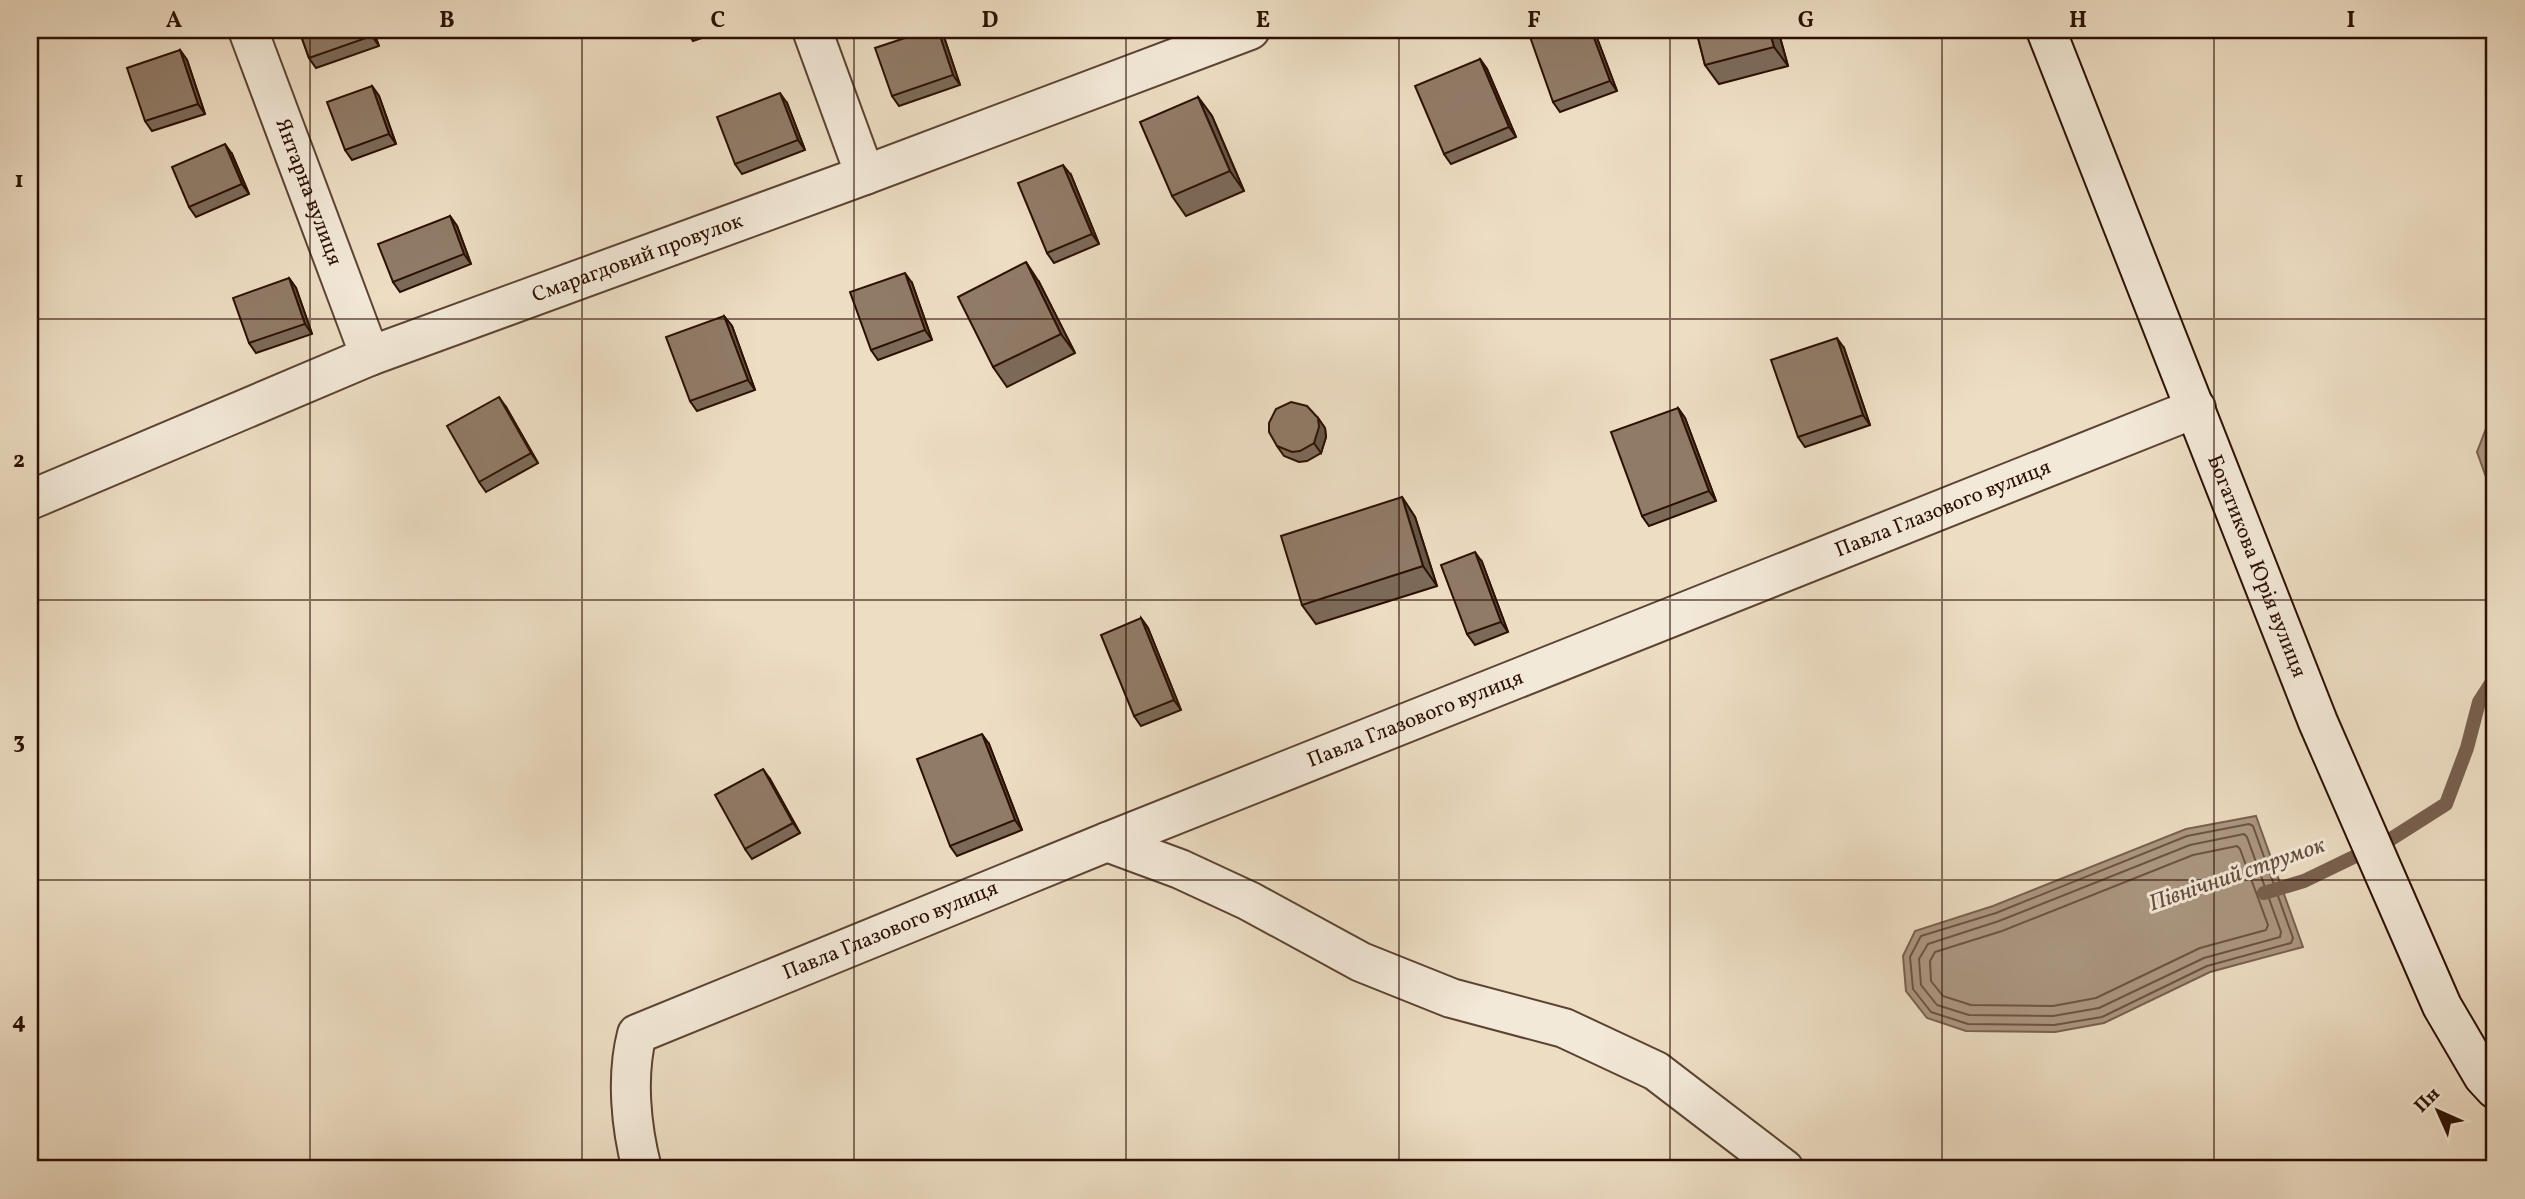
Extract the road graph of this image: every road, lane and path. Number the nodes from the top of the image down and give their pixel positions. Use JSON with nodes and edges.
{"nodes":[{"id":1,"x":248,"y":30,"type":"edge"},
{"id":2,"x":812,"y":30,"type":"edge"},
{"id":3,"x":1250,"y":30,"type":"edge"},
{"id":4,"x":2046,"y":30,"type":"edge"},
{"id":5,"x":865,"y":175,"type":"junction"},
{"id":6,"x":370,"y":356,"type":"junction"},
{"id":7,"x":2196,"y":408,"type":"junction"},
{"id":8,"x":30,"y":500,"type":"edge"},
{"id":9,"x":1107,"y":842,"type":"junction"},
{"id":10,"x":2495,"y":1089,"type":"edge"},
{"id":11,"x":642,"y":1169,"type":"edge"},
{"id":12,"x":1784,"y":1169,"type":"edge"}],
"edges":[{"from":1,"to":6,"type":"street","name":"Янтарна вулиця"},
{"from":2,"to":5,"type":"street"},
{"from":3,"to":5,"type":"street","name":"Смарагдовий провулок"},
{"from":4,"to":7,"type":"street","name":"Богатикова Юрія вулиця"},
{"from":5,"to":6,"type":"street","name":"Смарагдовий провулок"},
{"from":6,"to":8,"type":"street","name":"Смарагдовий провулок"},
{"from":7,"to":9,"type":"street","name":"Павла Глазового вулиця"},
{"from":7,"to":10,"type":"street","name":"Богатикова Юрія вулиця"},
{"from":9,"to":11,"type":"street","name":"Павла Глазового вулиця"},
{"from":9,"to":12,"type":"street"}]}
